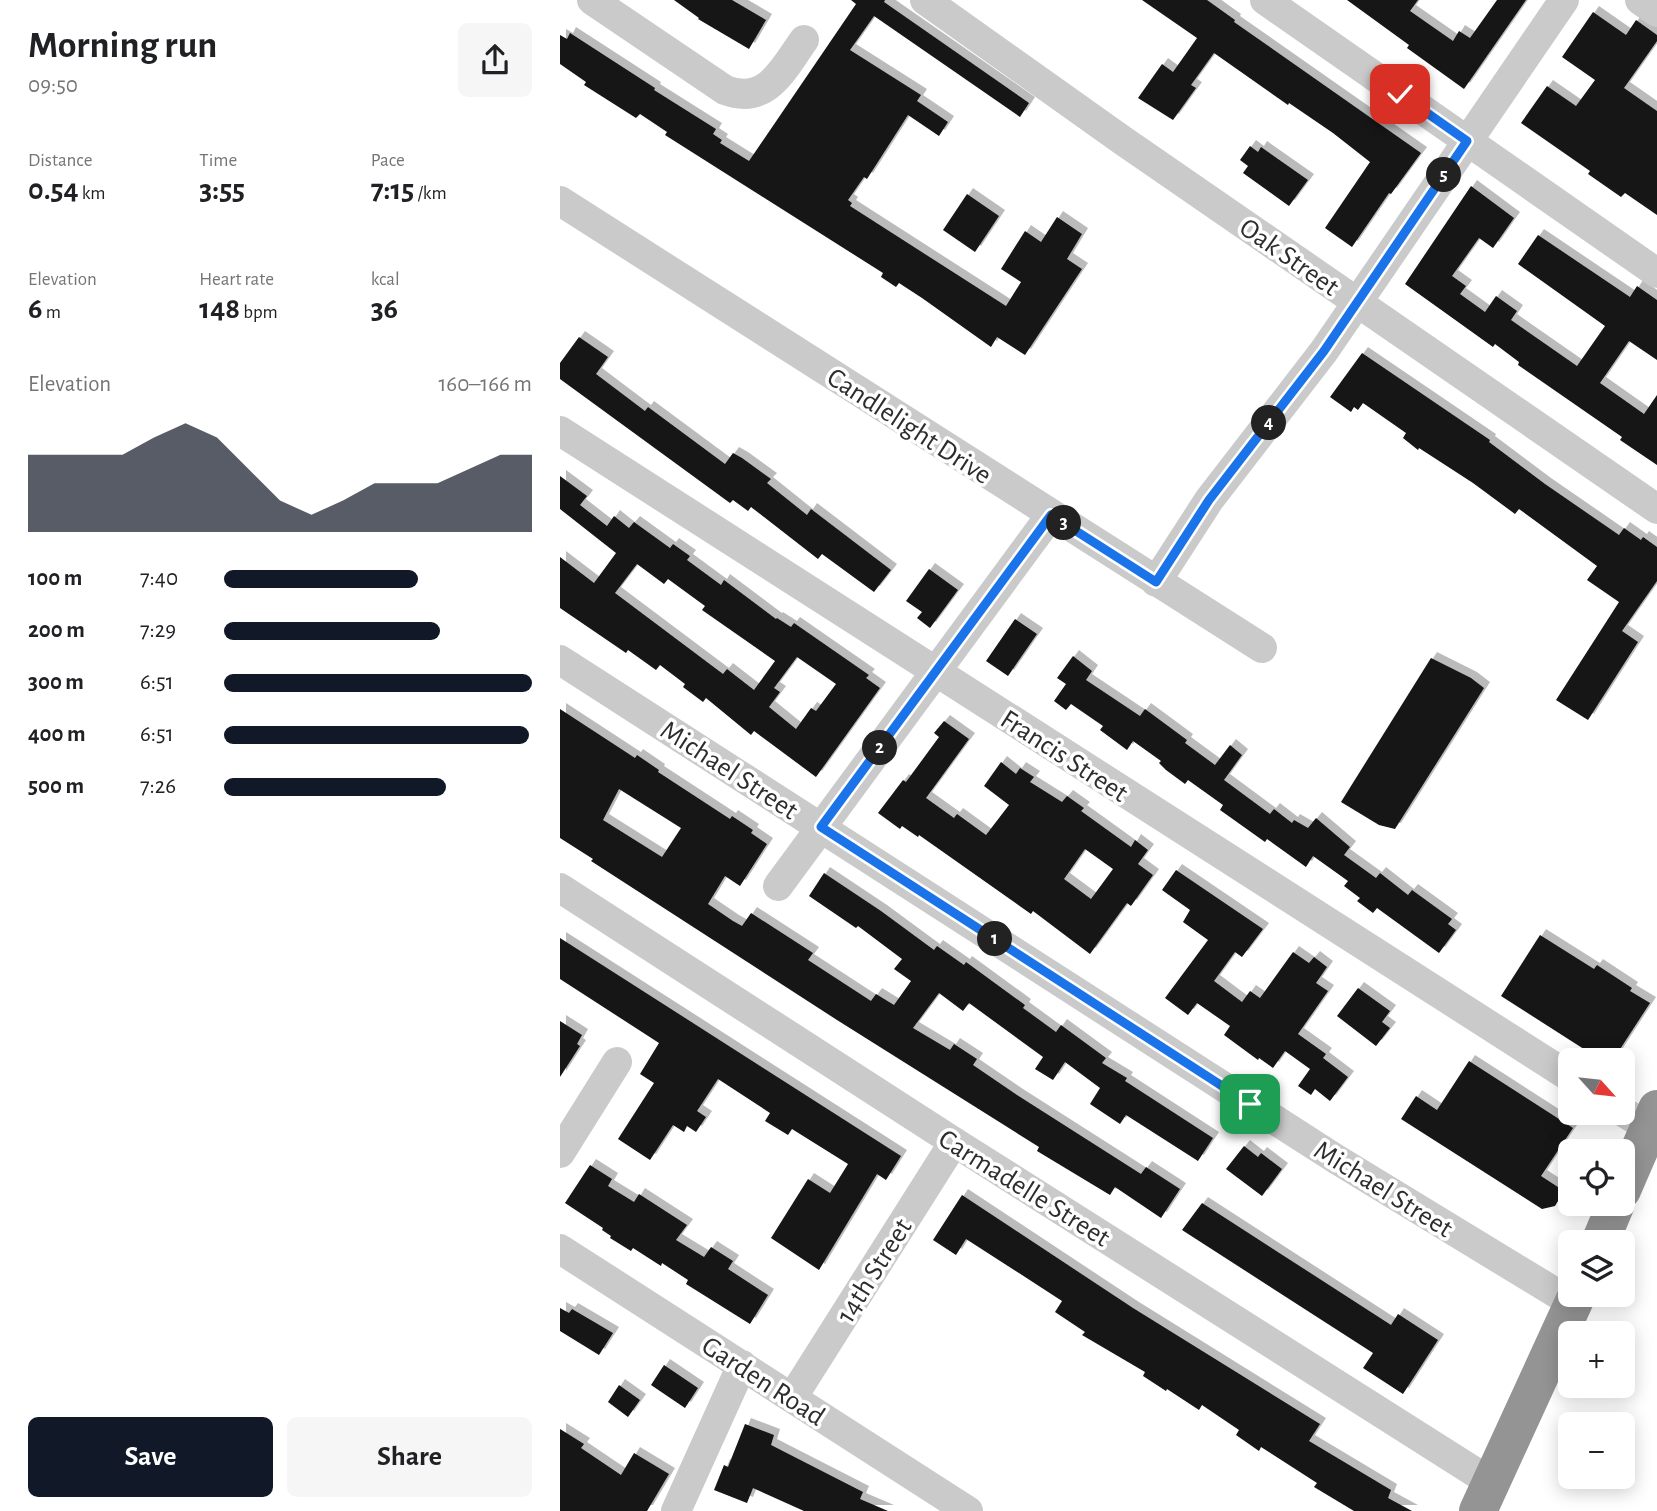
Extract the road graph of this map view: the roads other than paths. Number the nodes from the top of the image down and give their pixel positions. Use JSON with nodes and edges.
{"nodes":[{"id":1,"x":592,"y":0,"type":"edge"},
{"id":2,"x":925,"y":0,"type":"edge"},
{"id":3,"x":1265,"y":0,"type":"edge"},
{"id":4,"x":1564,"y":0,"type":"edge"},
{"id":5,"x":1640,"y":0,"type":"edge"},
{"id":6,"x":1657,"y":12,"type":"edge"},
{"id":7,"x":804,"y":40,"type":"dead end"},
{"id":8,"x":1467,"y":141,"type":"junction"},
{"id":9,"x":560,"y":201,"type":"edge"},
{"id":10,"x":1657,"y":273,"type":"edge"},
{"id":11,"x":1357,"y":303,"type":"junction"},
{"id":12,"x":560,"y":431,"type":"edge"},
{"id":13,"x":1657,"y":509,"type":"edge"},
{"id":14,"x":1051,"y":515,"type":"junction"},
{"id":15,"x":1156,"y":582,"type":"junction"},
{"id":16,"x":1262,"y":648,"type":"dead end"},
{"id":17,"x":560,"y":660,"type":"edge"},
{"id":18,"x":936,"y":673,"type":"junction"},
{"id":19,"x":821,"y":827,"type":"junction"},
{"id":20,"x":778,"y":886,"type":"dead end"},
{"id":21,"x":560,"y":888,"type":"edge"},
{"id":22,"x":617,"y":1062,"type":"dead end"},
{"id":23,"x":1558,"y":1069,"type":"edge"},
{"id":24,"x":1643,"y":1116,"type":"edge"},
{"id":25,"x":954,"y":1142,"type":"junction"},
{"id":26,"x":1635,"y":1144,"type":"edge"},
{"id":27,"x":560,"y":1153,"type":"edge"},
{"id":28,"x":560,"y":1249,"type":"edge"},
{"id":29,"x":1558,"y":1289,"type":"edge"},
{"id":30,"x":1571,"y":1307,"type":"edge"},
{"id":31,"x":742,"y":1365,"type":"junction"},
{"id":32,"x":792,"y":1398,"type":"junction"},
{"id":33,"x":1485,"y":1497,"type":"edge"},
{"id":34,"x":676,"y":1511,"type":"edge"},
{"id":35,"x":968,"y":1511,"type":"edge"}],
"edges":[{"from":1,"to":7,"type":"street"},
{"from":2,"to":11,"type":"street","name":"Oak Street"},
{"from":3,"to":8,"type":"street"},
{"from":4,"to":8,"type":"street"},
{"from":5,"to":6,"type":"street"},
{"from":8,"to":10,"type":"street"},
{"from":8,"to":11,"type":"street"},
{"from":9,"to":14,"type":"street","name":"Candlelight Drive"},
{"from":11,"to":13,"type":"street","name":"Oak Street"},
{"from":11,"to":15,"type":"street"},
{"from":12,"to":18,"type":"street","name":"Francis Street"},
{"from":14,"to":15,"type":"street","name":"Candlelight Drive"},
{"from":14,"to":18,"type":"street"},
{"from":15,"to":16,"type":"street","name":"Candlelight Drive"},
{"from":17,"to":19,"type":"street","name":"Michael Street"},
{"from":18,"to":19,"type":"street"},
{"from":18,"to":23,"type":"street","name":"Francis Street"},
{"from":19,"to":20,"type":"street"},
{"from":19,"to":29,"type":"street","name":"Michael Street"},
{"from":21,"to":25,"type":"street","name":"Carmadelle Street"},
{"from":22,"to":27,"type":"street"},
{"from":24,"to":26,"type":"highway"},
{"from":25,"to":32,"type":"street","name":"14th Street"},
{"from":25,"to":33,"type":"street","name":"Carmadelle Street"},
{"from":28,"to":31,"type":"street","name":"Garden Road"},
{"from":30,"to":33,"type":"highway"},
{"from":31,"to":32,"type":"street","name":"Garden Road"},
{"from":31,"to":34,"type":"street"},
{"from":32,"to":35,"type":"street","name":"Garden Road"}]}
